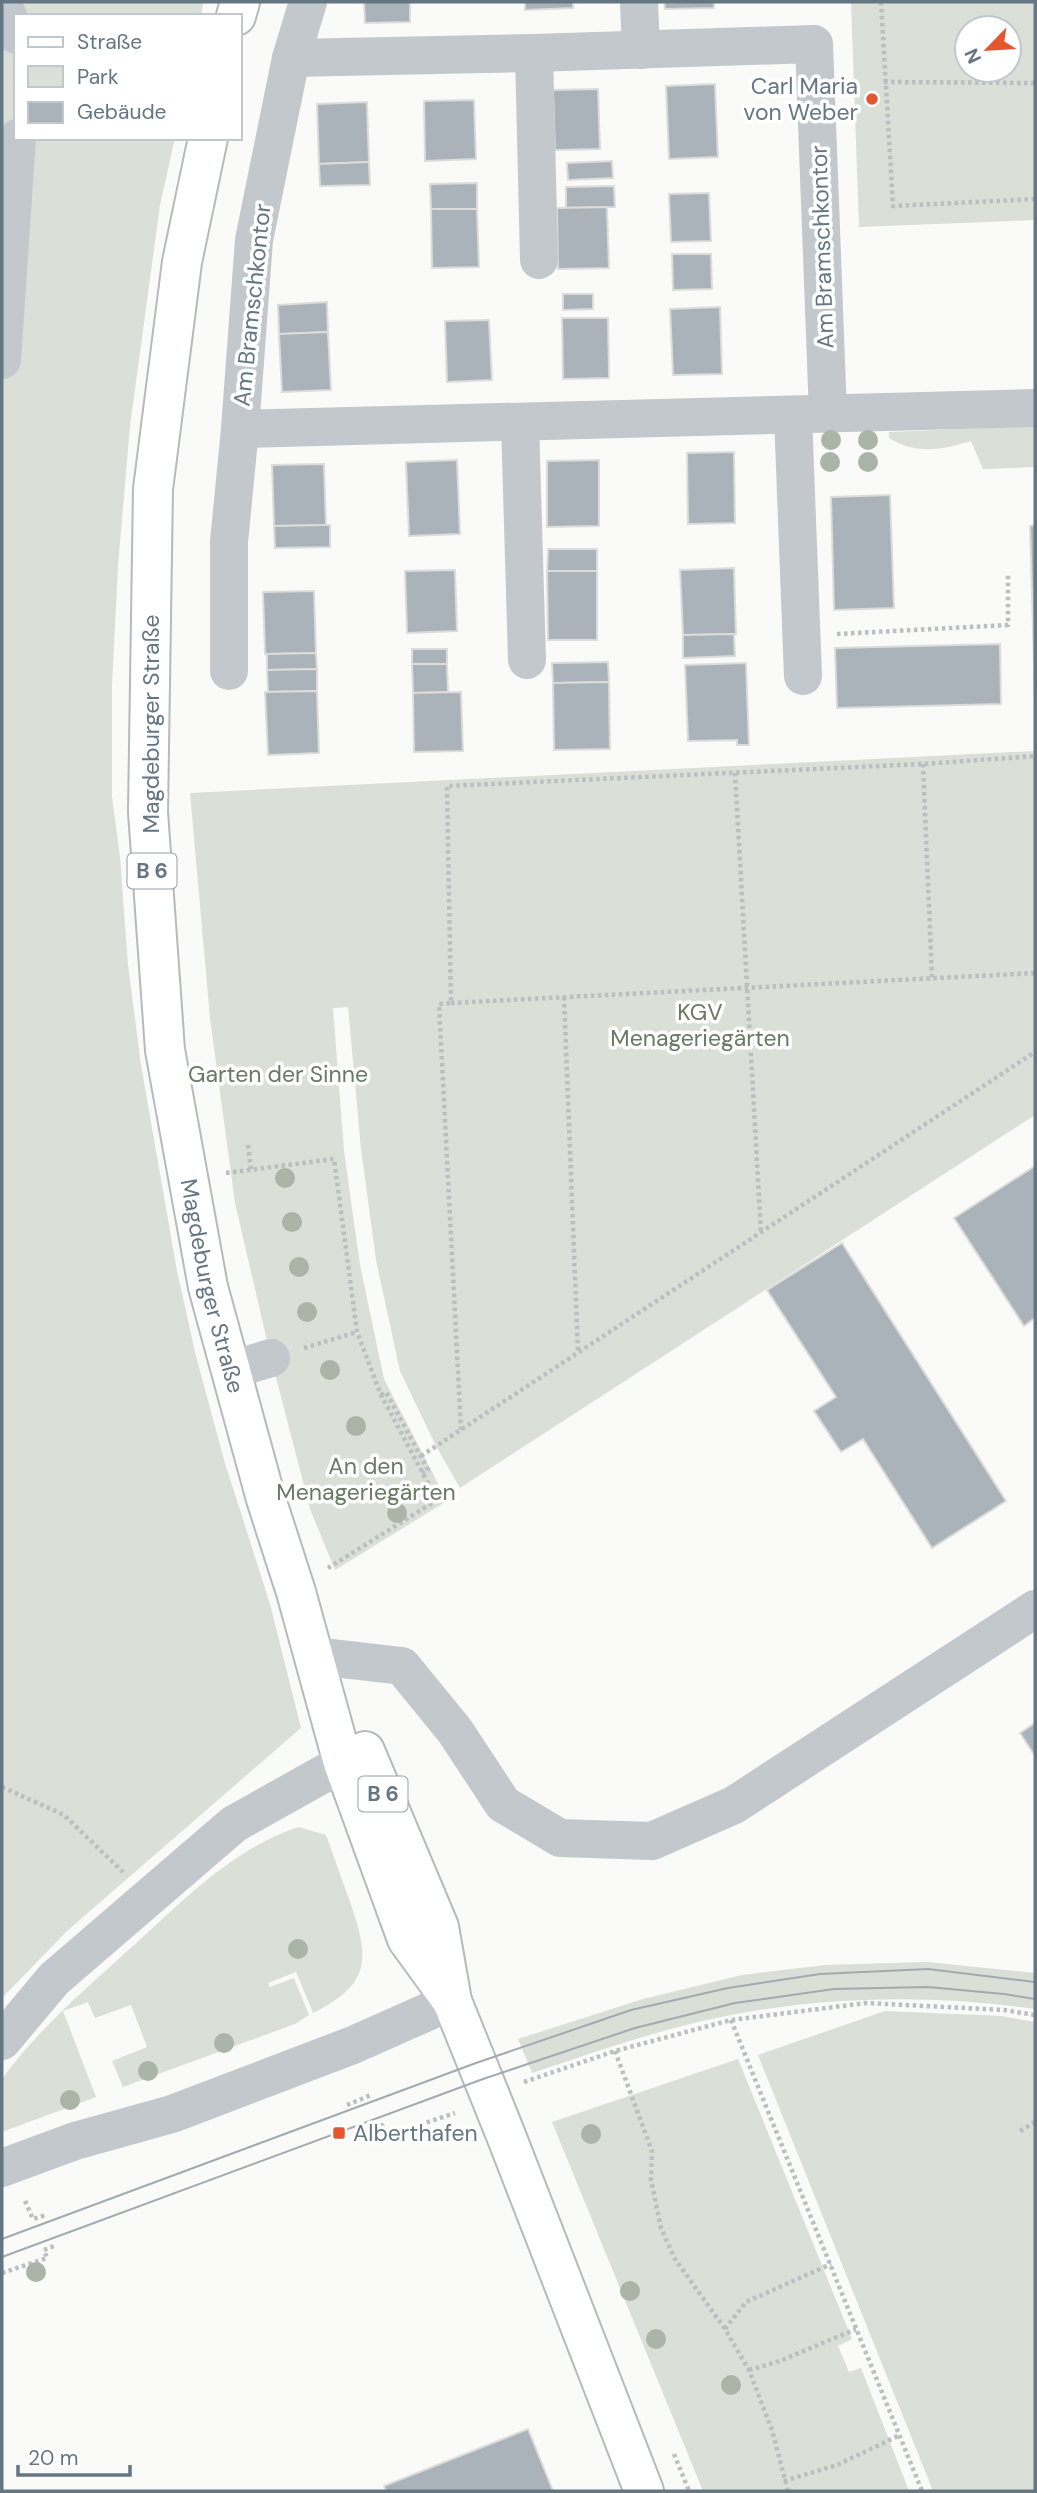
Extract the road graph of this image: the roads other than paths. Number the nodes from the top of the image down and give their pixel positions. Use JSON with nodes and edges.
{"nodes":[{"id":1,"x":2,"y":2,"type":"edge"},
{"id":2,"x":308,"y":2,"type":"edge"},
{"id":3,"x":639,"y":2,"type":"edge"},
{"id":4,"x":14,"y":30,"type":"edge"},
{"id":5,"x":641,"y":50,"type":"junction"},
{"id":6,"x":534,"y":53,"type":"junction"},
{"id":7,"x":291,"y":58,"type":"junction"},
{"id":8,"x":17,"y":140,"type":"edge"},
{"id":9,"x":208,"y":140,"type":"edge"},
{"id":10,"x":539,"y":260,"type":"dead end"},
{"id":11,"x":2,"y":360,"type":"edge"},
{"id":12,"x":1035,"y":408,"type":"edge"},
{"id":13,"x":810,"y":414,"type":"junction"},
{"id":14,"x":520,"y":422,"type":"junction"},
{"id":15,"x":240,"y":429,"type":"junction"},
{"id":16,"x":527,"y":660,"type":"dead end"},
{"id":17,"x":229,"y":671,"type":"dead end"},
{"id":18,"x":803,"y":676,"type":"dead end"},
{"id":19,"x":271,"y":1358,"type":"road end"},
{"id":20,"x":231,"y":1370,"type":"junction"},
{"id":21,"x":296,"y":1592,"type":"junction"},
{"id":22,"x":1035,"y":1609,"type":"edge"},
{"id":23,"x":324,"y":1657,"type":"junction"},
{"id":24,"x":344,"y":1763,"type":"junction"},
{"id":25,"x":452,"y":2001,"type":"junction"},
{"id":26,"x":2,"y":2041,"type":"edge"},
{"id":27,"x":2,"y":2168,"type":"edge"},
{"id":28,"x":644,"y":2491,"type":"edge"}],
"edges":[{"from":1,"to":4,"type":"street"},
{"from":2,"to":7,"type":"street","name":"Am Bramschkontor"},
{"from":3,"to":5,"type":"street"},
{"from":5,"to":6,"type":"street","name":"Am Bramschkontor"},
{"from":5,"to":13,"type":"street","name":"Am Bramschkontor"},
{"from":6,"to":7,"type":"street","name":"Am Bramschkontor"},
{"from":6,"to":10,"type":"street"},
{"from":7,"to":15,"type":"street","name":"Am Bramschkontor"},
{"from":8,"to":11,"type":"street"},
{"from":9,"to":20,"type":"main road","name":"Magdeburger Straße","number":"B 6"},
{"from":12,"to":13,"type":"street","name":"Am Bramschkontor"},
{"from":13,"to":14,"type":"street","name":"Am Bramschkontor"},
{"from":13,"to":18,"type":"street","name":"Am Bramschkontor"},
{"from":14,"to":15,"type":"street","name":"Am Bramschkontor"},
{"from":14,"to":16,"type":"street"},
{"from":15,"to":17,"type":"street","name":"Am Bramschkontor"},
{"from":19,"to":20,"type":"street"},
{"from":20,"to":21,"type":"main road","name":"Magdeburger Straße","number":"B 6"},
{"from":21,"to":23,"type":"main road","name":"Magdeburger Straße","number":"B 6"},
{"from":21,"to":24,"type":"main road","name":"Magdeburger Straße","number":"B 6"},
{"from":22,"to":23,"type":"street"},
{"from":23,"to":25,"type":"main road","name":"Magdeburger Straße","number":"B 6"},
{"from":24,"to":25,"type":"main road","name":"Magdeburger Straße","number":"B 6"},
{"from":24,"to":26,"type":"street"},
{"from":25,"to":27,"type":"street"},
{"from":25,"to":28,"type":"main road","name":"Magdeburger Straße","number":"B 6"}]}
